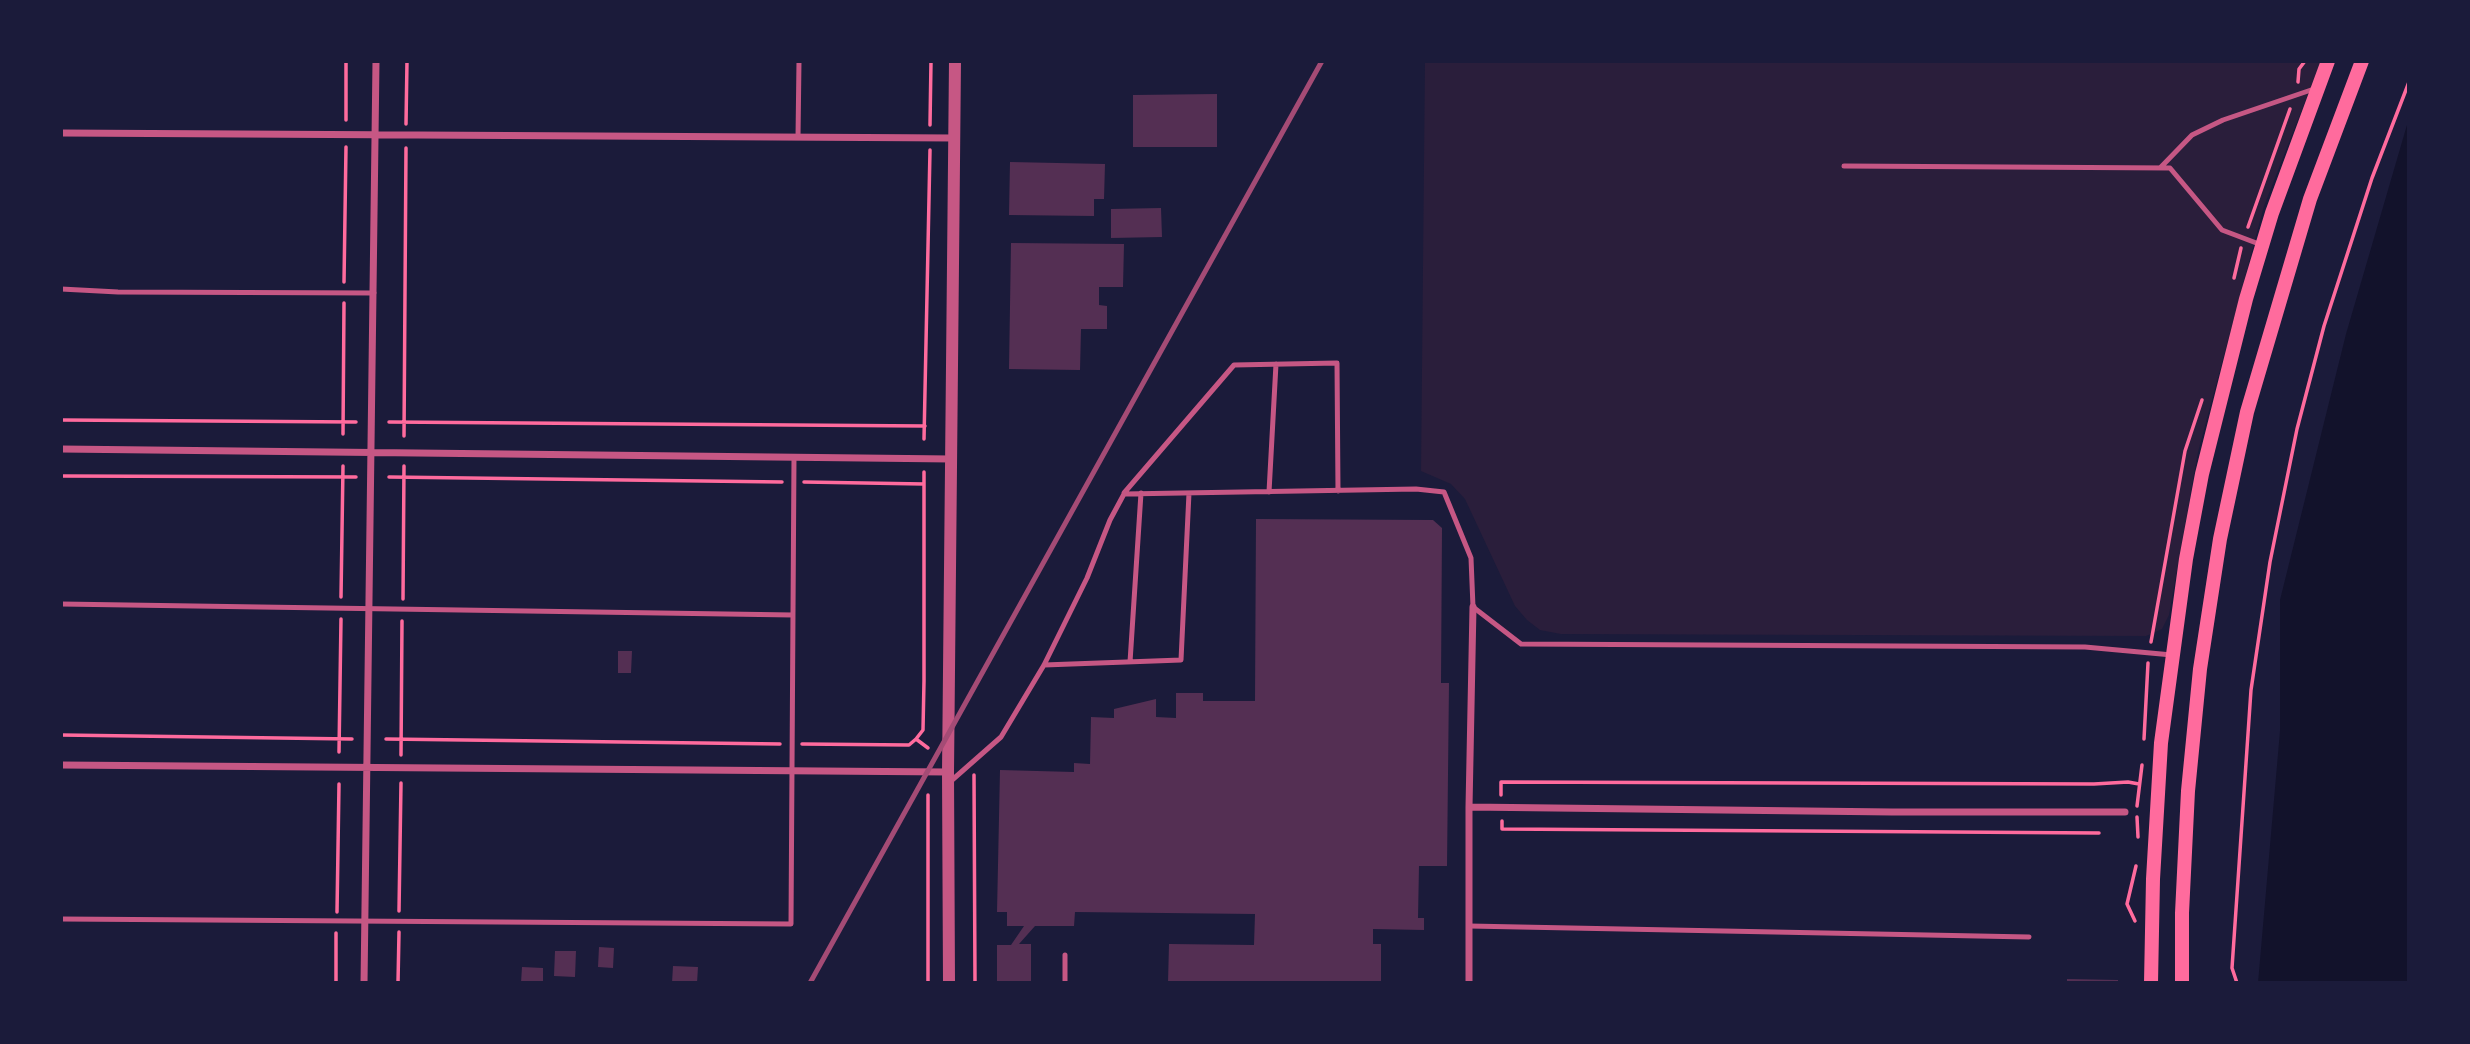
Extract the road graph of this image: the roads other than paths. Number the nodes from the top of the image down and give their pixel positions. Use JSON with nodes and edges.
{"nodes":[{"id":1,"x":376,"y":61,"type":"edge"},
{"id":2,"x":799,"y":61,"type":"edge"},
{"id":3,"x":955,"y":61,"type":"edge"},
{"id":4,"x":2328,"y":61,"type":"edge"},
{"id":5,"x":2362,"y":61,"type":"edge"},
{"id":6,"x":2317,"y":88,"type":"junction"},
{"id":7,"x":61,"y":133,"type":"edge"},
{"id":8,"x":375,"y":135,"type":"junction"},
{"id":9,"x":798,"y":137,"type":"junction"},
{"id":10,"x":954,"y":138,"type":"junction"},
{"id":11,"x":1844,"y":166,"type":"dead end"},
{"id":12,"x":2160,"y":168,"type":"junction"},
{"id":13,"x":2262,"y":245,"type":"junction"},
{"id":14,"x":61,"y":289,"type":"edge"},
{"id":15,"x":374,"y":293,"type":"junction"},
{"id":16,"x":1276,"y":364,"type":"junction"},
{"id":17,"x":61,"y":449,"type":"edge"},
{"id":18,"x":372,"y":452,"type":"junction"},
{"id":19,"x":794,"y":457,"type":"junction"},
{"id":20,"x":951,"y":459,"type":"junction"},
{"id":21,"x":1338,"y":491,"type":"junction"},
{"id":22,"x":1269,"y":492,"type":"junction"},
{"id":23,"x":1141,"y":493,"type":"junction"},
{"id":24,"x":1189,"y":493,"type":"junction"},
{"id":25,"x":1124,"y":494,"type":"junction"},
{"id":26,"x":61,"y":604,"type":"edge"},
{"id":27,"x":1473,"y":607,"type":"junction"},
{"id":28,"x":370,"y":610,"type":"junction"},
{"id":29,"x":793,"y":615,"type":"junction"},
{"id":30,"x":2172,"y":655,"type":"junction"},
{"id":31,"x":1130,"y":662,"type":"junction"},
{"id":32,"x":1044,"y":664,"type":"junction"},
{"id":33,"x":61,"y":765,"type":"edge"},
{"id":34,"x":368,"y":769,"type":"junction"},
{"id":35,"x":792,"y":771,"type":"junction"},
{"id":36,"x":948,"y":778,"type":"junction"},
{"id":37,"x":1469,"y":807,"type":"junction"},
{"id":38,"x":2125,"y":812,"type":"dead end"},
{"id":39,"x":61,"y":919,"type":"edge"},
{"id":40,"x":365,"y":921,"type":"junction"},
{"id":41,"x":1469,"y":926,"type":"junction"},
{"id":42,"x":2029,"y":937,"type":"dead end"},
{"id":43,"x":1065,"y":956,"type":"dead end"},
{"id":44,"x":364,"y":983,"type":"edge"},
{"id":45,"x":949,"y":983,"type":"edge"},
{"id":46,"x":1065,"y":983,"type":"edge"},
{"id":47,"x":1469,"y":983,"type":"edge"},
{"id":48,"x":2151,"y":983,"type":"edge"},
{"id":49,"x":2182,"y":983,"type":"edge"}],
"edges":[{"from":1,"to":8,"type":"street"},
{"from":2,"to":9,"type":"lane"},
{"from":3,"to":10,"type":"street"},
{"from":4,"to":6,"type":"main road"},
{"from":5,"to":49,"type":"main road"},
{"from":6,"to":12,"type":"lane"},
{"from":6,"to":13,"type":"main road"},
{"from":7,"to":8,"type":"street"},
{"from":8,"to":9,"type":"street"},
{"from":8,"to":15,"type":"street"},
{"from":9,"to":10,"type":"street"},
{"from":10,"to":20,"type":"street"},
{"from":11,"to":12,"type":"lane"},
{"from":12,"to":13,"type":"lane"},
{"from":13,"to":30,"type":"main road"},
{"from":14,"to":15,"type":"lane"},
{"from":15,"to":18,"type":"street"},
{"from":16,"to":21,"type":"lane"},
{"from":16,"to":22,"type":"lane"},
{"from":16,"to":25,"type":"lane"},
{"from":17,"to":18,"type":"street"},
{"from":18,"to":19,"type":"street"},
{"from":18,"to":28,"type":"street"},
{"from":19,"to":20,"type":"street"},
{"from":19,"to":29,"type":"lane"},
{"from":20,"to":36,"type":"street"},
{"from":21,"to":22,"type":"lane"},
{"from":21,"to":27,"type":"lane"},
{"from":22,"to":24,"type":"lane"},
{"from":23,"to":24,"type":"lane"},
{"from":23,"to":25,"type":"lane"},
{"from":23,"to":31,"type":"lane"},
{"from":24,"to":31,"type":"lane"},
{"from":25,"to":32,"type":"lane"},
{"from":26,"to":28,"type":"lane"},
{"from":27,"to":30,"type":"lane"},
{"from":27,"to":37,"type":"street"},
{"from":28,"to":29,"type":"lane"},
{"from":28,"to":34,"type":"street"},
{"from":29,"to":35,"type":"lane"},
{"from":30,"to":48,"type":"main road"},
{"from":31,"to":32,"type":"lane"},
{"from":32,"to":36,"type":"lane"},
{"from":33,"to":34,"type":"street"},
{"from":34,"to":35,"type":"street"},
{"from":34,"to":40,"type":"street"},
{"from":35,"to":36,"type":"street"},
{"from":35,"to":40,"type":"lane"},
{"from":36,"to":45,"type":"street"},
{"from":37,"to":38,"type":"street"},
{"from":37,"to":41,"type":"street"},
{"from":39,"to":40,"type":"lane"},
{"from":40,"to":44,"type":"street"},
{"from":41,"to":42,"type":"lane"},
{"from":41,"to":47,"type":"street"},
{"from":43,"to":46,"type":"lane"}]}
